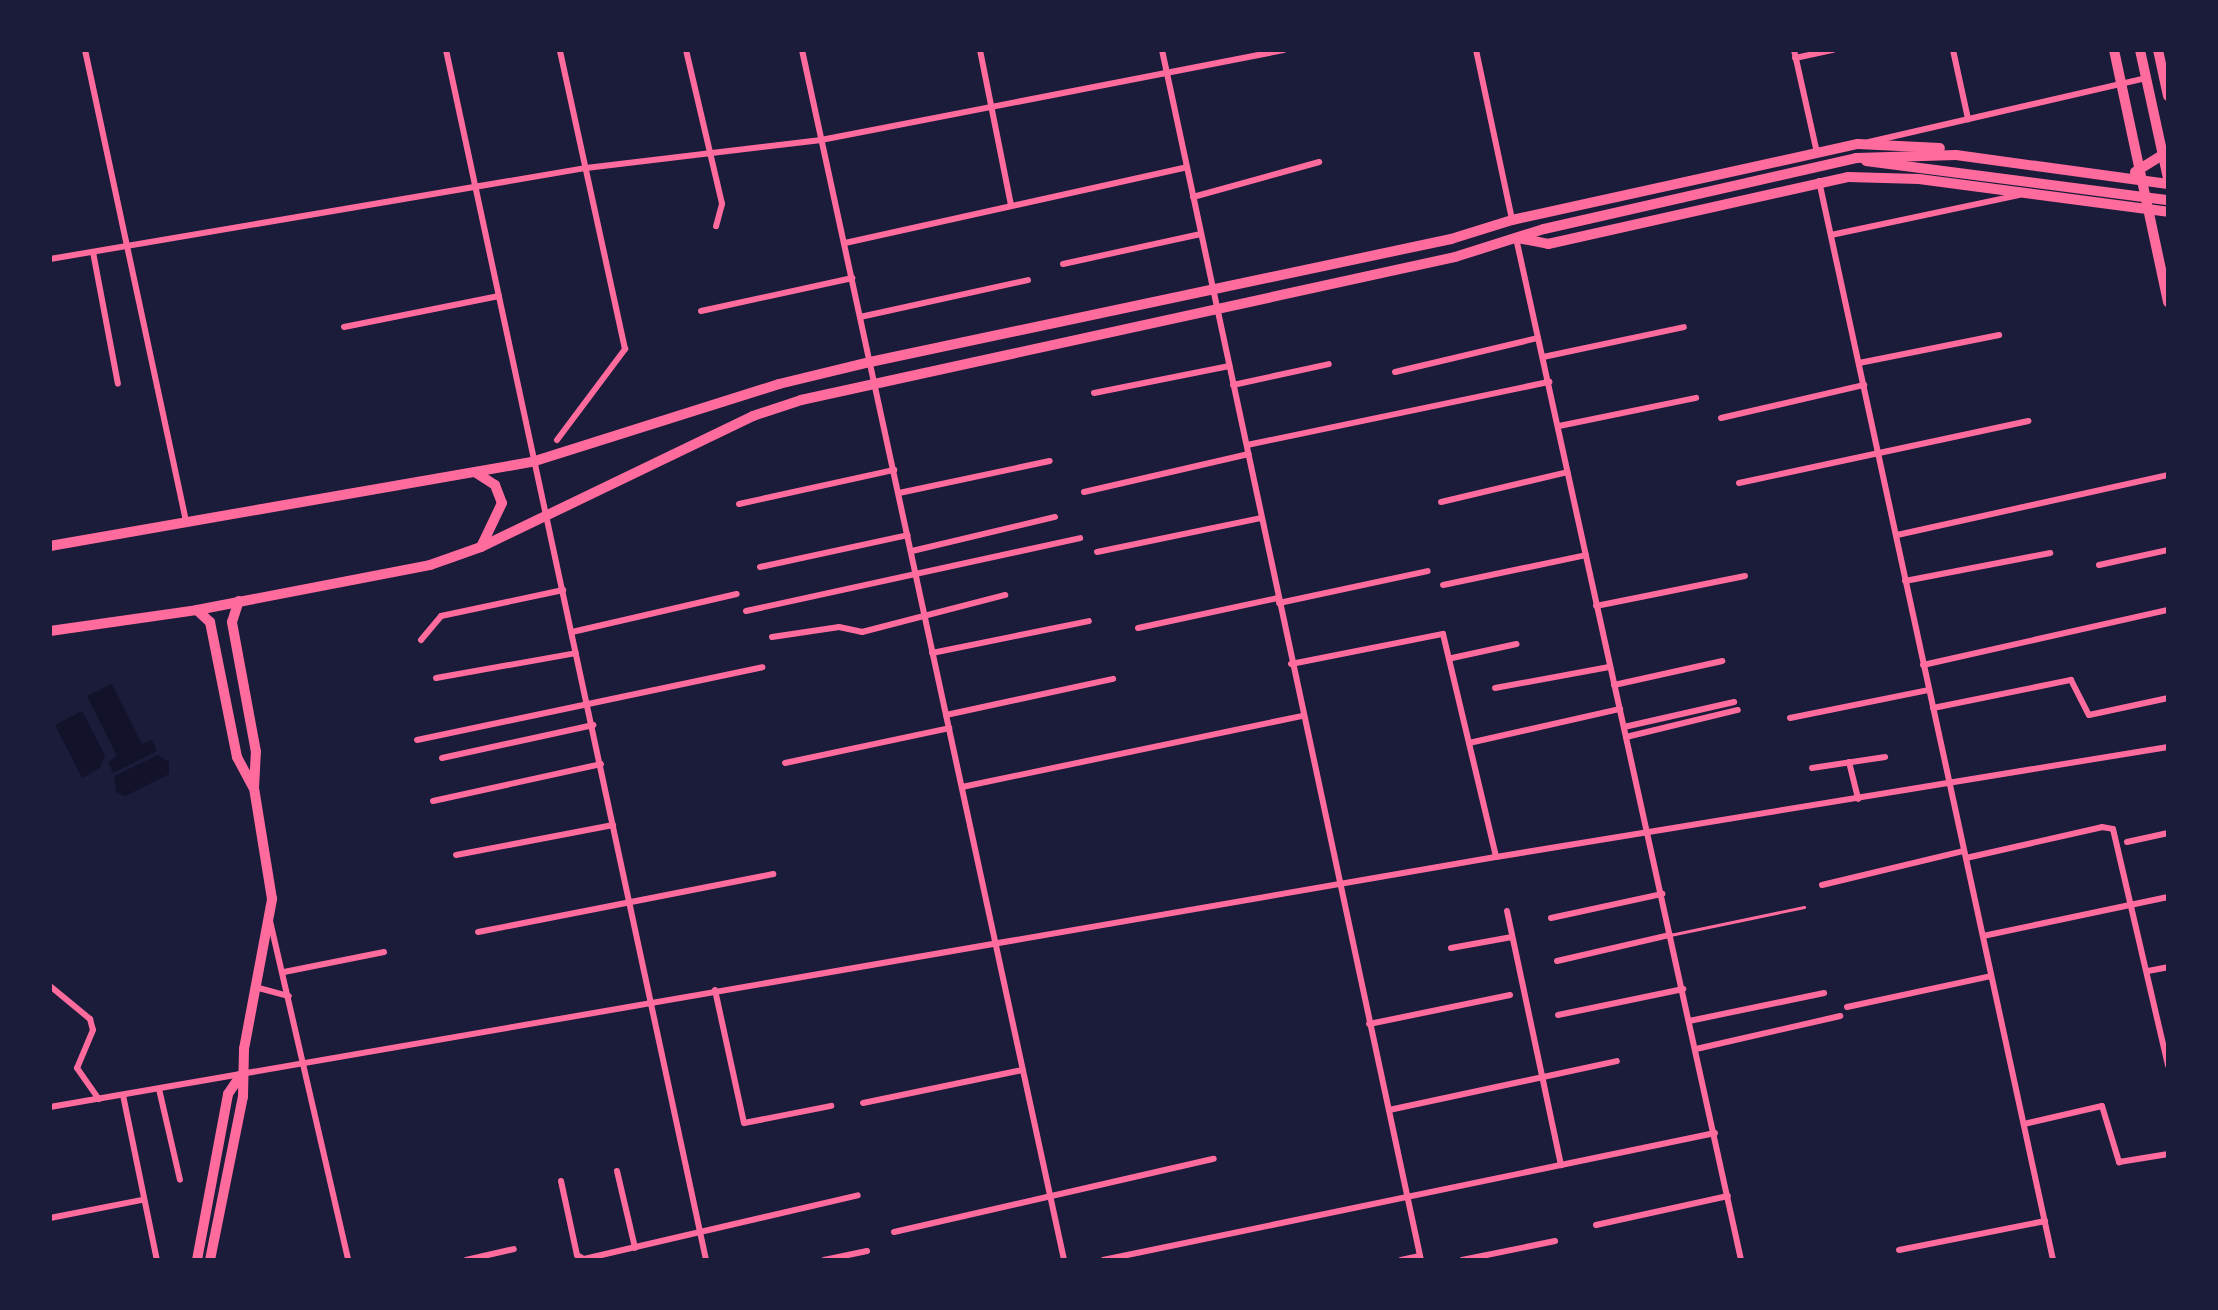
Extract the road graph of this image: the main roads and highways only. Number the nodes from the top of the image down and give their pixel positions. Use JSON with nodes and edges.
{"nodes":[{"id":1,"x":2114,"y":50,"type":"edge"},
{"id":2,"x":2140,"y":50,"type":"edge"},
{"id":3,"x":2158,"y":50,"type":"edge"},
{"id":4,"x":2168,"y":96,"type":"edge"},
{"id":5,"x":2159,"y":138,"type":"junction"},
{"id":6,"x":2168,"y":150,"type":"edge"},
{"id":7,"x":1817,"y":153,"type":"junction"},
{"id":8,"x":2102,"y":169,"type":"junction"},
{"id":9,"x":2141,"y":175,"type":"junction"},
{"id":10,"x":2122,"y":177,"type":"junction"},
{"id":11,"x":2168,"y":180,"type":"edge"},
{"id":12,"x":2168,"y":200,"type":"edge"},
{"id":13,"x":2098,"y":201,"type":"junction"},
{"id":14,"x":2148,"y":208,"type":"junction"},
{"id":15,"x":2168,"y":212,"type":"edge"},
{"id":16,"x":1516,"y":238,"type":"junction"},
{"id":17,"x":2168,"y":241,"type":"edge"},
{"id":18,"x":2157,"y":252,"type":"junction"},
{"id":19,"x":2168,"y":302,"type":"edge"},
{"id":20,"x":472,"y":471,"type":"junction"},
{"id":21,"x":50,"y":546,"type":"edge"},
{"id":22,"x":481,"y":547,"type":"junction"},
{"id":23,"x":239,"y":601,"type":"junction"},
{"id":24,"x":197,"y":610,"type":"junction"},
{"id":25,"x":50,"y":631,"type":"edge"},
{"id":26,"x":254,"y":788,"type":"junction"},
{"id":27,"x":240,"y":1076,"type":"junction"},
{"id":28,"x":197,"y":1260,"type":"edge"},
{"id":29,"x":210,"y":1260,"type":"edge"}],
"edges":[{"from":1,"to":9,"type":"main road"},
{"from":2,"to":5,"type":"main road"},
{"from":3,"to":4,"type":"main road"},
{"from":5,"to":6,"type":"main road"},
{"from":5,"to":11,"type":"main road"},
{"from":6,"to":10,"type":"main road"},
{"from":7,"to":8,"type":"main road"},
{"from":7,"to":12,"type":"main road"},
{"from":7,"to":20,"type":"main road"},
{"from":8,"to":9,"type":"main road"},
{"from":8,"to":13,"type":"main road"},
{"from":9,"to":11,"type":"main road"},
{"from":9,"to":14,"type":"main road"},
{"from":10,"to":11,"type":"main road"},
{"from":10,"to":16,"type":"main road"},
{"from":13,"to":14,"type":"main road"},
{"from":13,"to":16,"type":"main road"},
{"from":14,"to":15,"type":"main road"},
{"from":14,"to":18,"type":"main road"},
{"from":16,"to":22,"type":"main road"},
{"from":17,"to":18,"type":"main road"},
{"from":18,"to":19,"type":"main road"},
{"from":20,"to":21,"type":"main road"},
{"from":20,"to":22,"type":"main road"},
{"from":22,"to":23,"type":"main road"},
{"from":23,"to":24,"type":"main road"},
{"from":23,"to":26,"type":"main road"},
{"from":24,"to":25,"type":"main road"},
{"from":24,"to":26,"type":"main road"},
{"from":26,"to":27,"type":"main road"},
{"from":27,"to":28,"type":"main road"},
{"from":27,"to":29,"type":"main road"}]}
